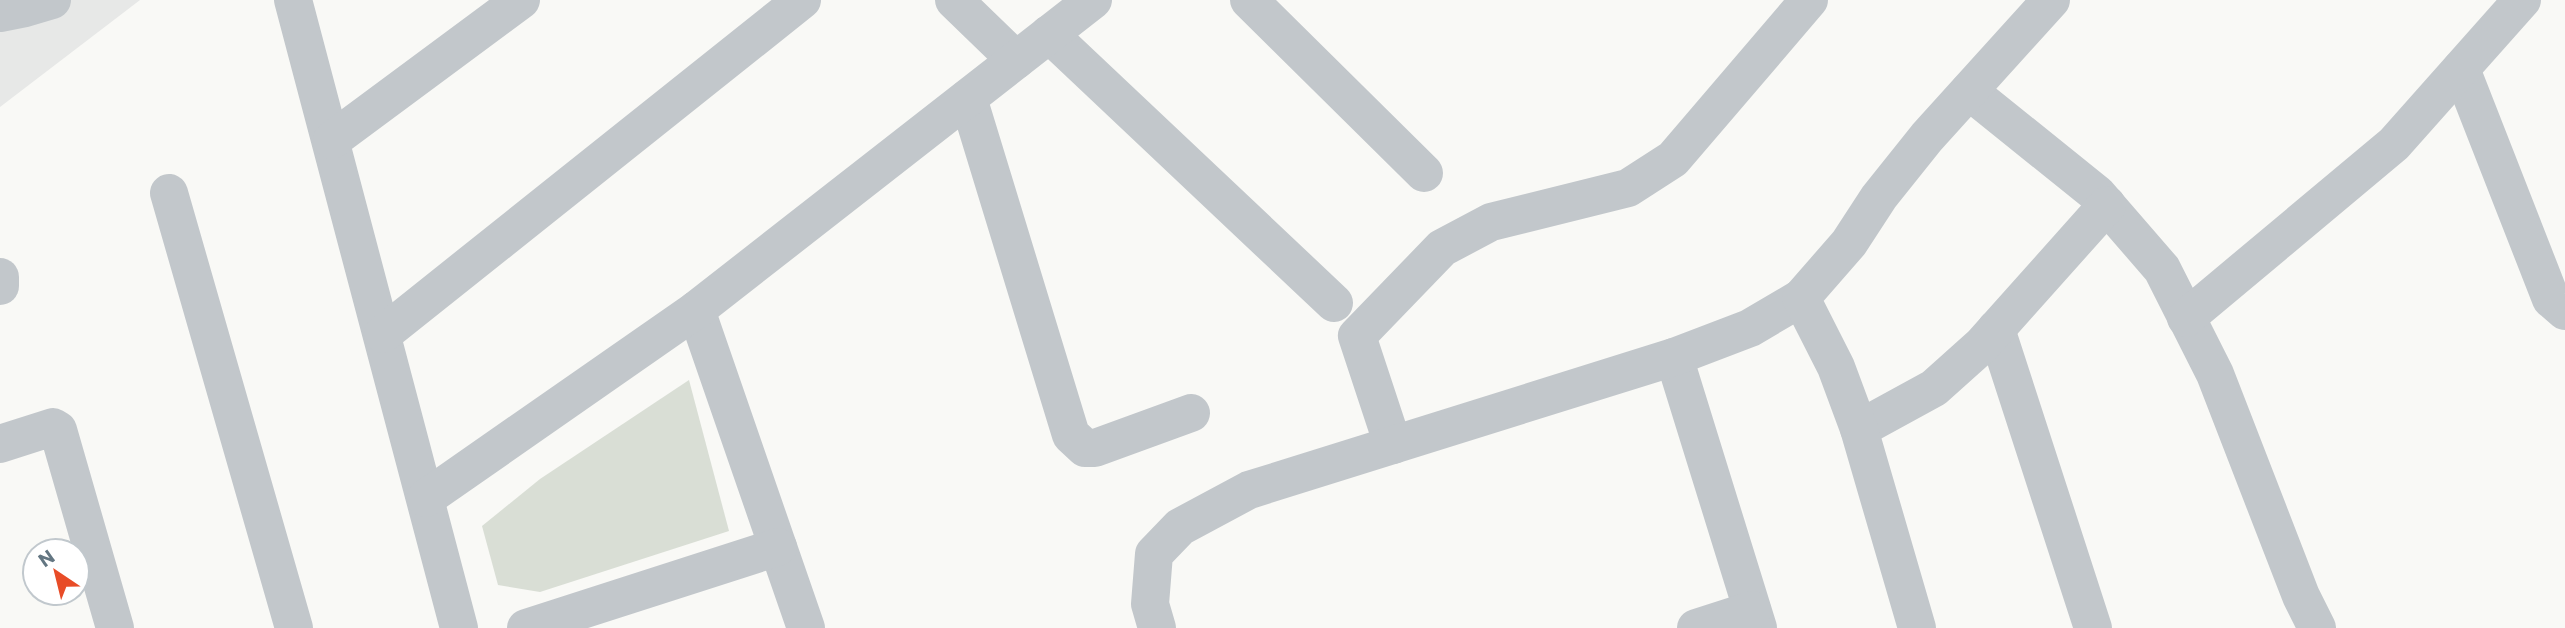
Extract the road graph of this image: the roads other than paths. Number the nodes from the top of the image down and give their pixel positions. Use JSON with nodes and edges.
{"nodes":[{"id":1,"x":52,"y":0,"type":"edge"},
{"id":2,"x":293,"y":0,"type":"edge"},
{"id":3,"x":521,"y":0,"type":"edge"},
{"id":4,"x":802,"y":0,"type":"edge"},
{"id":5,"x":954,"y":0,"type":"edge"},
{"id":6,"x":1093,"y":0,"type":"edge"},
{"id":7,"x":1249,"y":0,"type":"edge"},
{"id":8,"x":1809,"y":0,"type":"edge"},
{"id":9,"x":2051,"y":0,"type":"edge"},
{"id":10,"x":2522,"y":0,"type":"edge"},
{"id":11,"x":0,"y":13,"type":"edge"},
{"id":12,"x":1049,"y":34,"type":"junction"},
{"id":13,"x":1016,"y":60,"type":"junction"},
{"id":14,"x":2461,"y":69,"type":"junction"},
{"id":15,"x":1969,"y":91,"type":"junction"},
{"id":16,"x":968,"y":98,"type":"junction"},
{"id":17,"x":332,"y":141,"type":"junction"},
{"id":18,"x":1424,"y":173,"type":"dead end"},
{"id":19,"x":169,"y":193,"type":"dead end"},
{"id":20,"x":2107,"y":205,"type":"junction"},
{"id":21,"x":0,"y":277,"type":"edge"},
{"id":22,"x":0,"y":286,"type":"edge"},
{"id":23,"x":1801,"y":299,"type":"junction"},
{"id":24,"x":1334,"y":303,"type":"dead end"},
{"id":25,"x":696,"y":310,"type":"junction"},
{"id":26,"x":2565,"y":311,"type":"edge"},
{"id":27,"x":2186,"y":318,"type":"junction"},
{"id":28,"x":1996,"y":329,"type":"junction"},
{"id":29,"x":383,"y":334,"type":"junction"},
{"id":30,"x":1674,"y":357,"type":"junction"},
{"id":31,"x":1191,"y":413,"type":"dead end"},
{"id":32,"x":1859,"y":429,"type":"junction"},
{"id":33,"x":0,"y":444,"type":"edge"},
{"id":34,"x":1393,"y":445,"type":"junction"},
{"id":35,"x":426,"y":498,"type":"junction"},
{"id":36,"x":778,"y":547,"type":"junction"},
{"id":37,"x":1755,"y":619,"type":"edge"},
{"id":38,"x":115,"y":628,"type":"edge"},
{"id":39,"x":295,"y":628,"type":"edge"},
{"id":40,"x":459,"y":628,"type":"edge"},
{"id":41,"x":526,"y":628,"type":"edge"},
{"id":42,"x":806,"y":628,"type":"edge"},
{"id":43,"x":1157,"y":628,"type":"edge"},
{"id":44,"x":1696,"y":628,"type":"edge"},
{"id":45,"x":1917,"y":628,"type":"edge"},
{"id":46,"x":2093,"y":628,"type":"edge"},
{"id":47,"x":2317,"y":628,"type":"edge"}],
"edges":[{"from":1,"to":11,"type":"street"},
{"from":2,"to":17,"type":"street"},
{"from":3,"to":17,"type":"street"},
{"from":4,"to":29,"type":"street"},
{"from":5,"to":13,"type":"street"},
{"from":6,"to":12,"type":"street"},
{"from":7,"to":18,"type":"street"},
{"from":8,"to":34,"type":"street"},
{"from":9,"to":15,"type":"street"},
{"from":10,"to":14,"type":"street"},
{"from":12,"to":13,"type":"street"},
{"from":12,"to":24,"type":"street"},
{"from":13,"to":16,"type":"street"},
{"from":14,"to":26,"type":"street"},
{"from":14,"to":27,"type":"street"},
{"from":15,"to":20,"type":"street"},
{"from":15,"to":23,"type":"street"},
{"from":16,"to":25,"type":"street"},
{"from":16,"to":31,"type":"street"},
{"from":17,"to":29,"type":"street"},
{"from":19,"to":39,"type":"street"},
{"from":20,"to":27,"type":"street"},
{"from":20,"to":28,"type":"street"},
{"from":21,"to":22,"type":"street"},
{"from":23,"to":30,"type":"street"},
{"from":23,"to":32,"type":"street"},
{"from":25,"to":35,"type":"street"},
{"from":25,"to":36,"type":"street"},
{"from":27,"to":47,"type":"street"},
{"from":28,"to":32,"type":"street"},
{"from":28,"to":46,"type":"street"},
{"from":29,"to":35,"type":"street"},
{"from":30,"to":34,"type":"street"},
{"from":30,"to":37,"type":"street"},
{"from":32,"to":45,"type":"street"},
{"from":33,"to":38,"type":"street"},
{"from":34,"to":43,"type":"street"},
{"from":35,"to":40,"type":"street"},
{"from":36,"to":41,"type":"street"},
{"from":36,"to":42,"type":"street"},
{"from":37,"to":44,"type":"street"}]}
